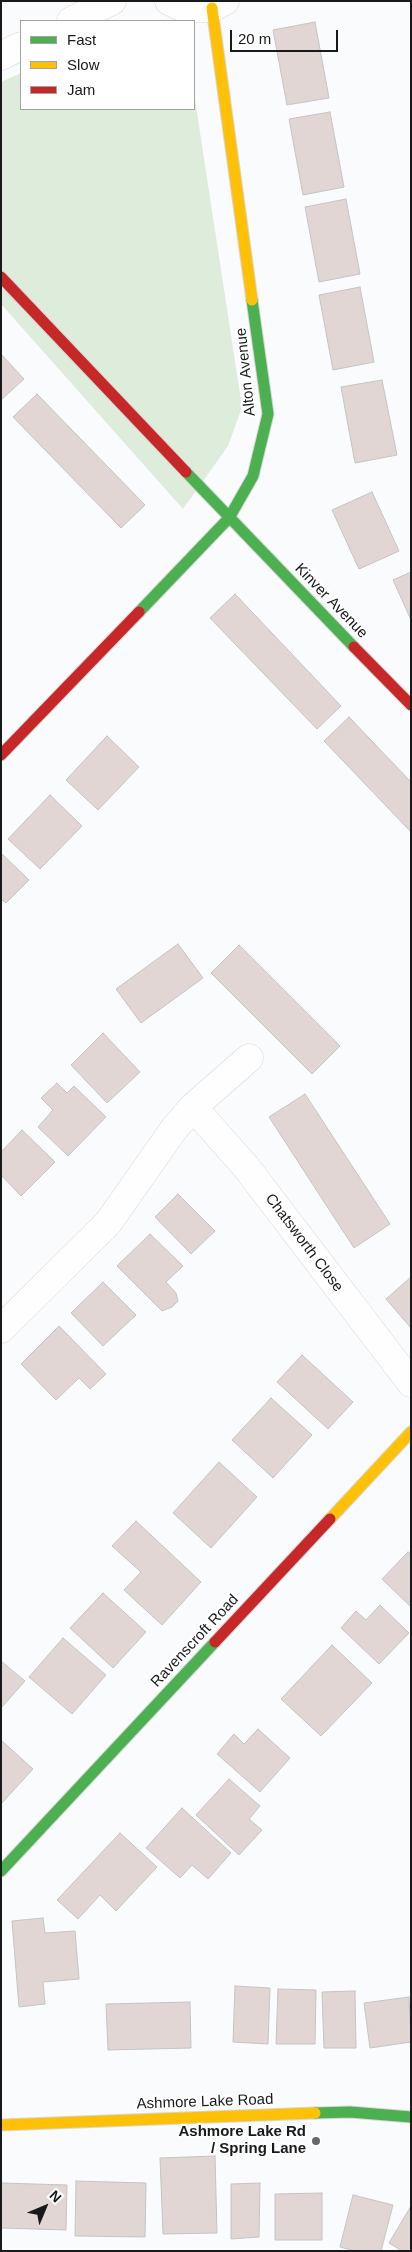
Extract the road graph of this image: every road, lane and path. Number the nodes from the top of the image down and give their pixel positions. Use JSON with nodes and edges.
{"nodes":[{"id":1,"x":112,"y":1,"type":"edge"},
{"id":2,"x":169,"y":1,"type":"edge"},
{"id":3,"x":219,"y":5,"type":"edge"},
{"id":4,"x":73,"y":20,"type":"edge"},
{"id":5,"x":20,"y":46,"type":"edge"},
{"id":6,"x":1,"y":56,"type":"edge"},
{"id":7,"x":1,"y":277,"type":"edge"},
{"id":8,"x":229,"y":518,"type":"junction"},
{"id":9,"x":411,"y":705,"type":"edge"},
{"id":10,"x":1,"y":755,"type":"edge"},
{"id":11,"x":248,"y":1058,"type":"dead end"},
{"id":12,"x":193,"y":1108,"type":"junction"},
{"id":13,"x":1,"y":1329,"type":"edge"},
{"id":14,"x":411,"y":1383,"type":"edge"},
{"id":15,"x":411,"y":1432,"type":"edge"},
{"id":16,"x":1,"y":1871,"type":"edge"},
{"id":17,"x":411,"y":2117,"type":"edge"},
{"id":18,"x":1,"y":2125,"type":"edge"}],
"edges":[{"from":1,"to":4,"type":"street"},
{"from":2,"to":3,"type":"street"},
{"from":3,"to":8,"type":"street","name":"Alton Avenue"},
{"from":5,"to":6,"type":"street"},
{"from":7,"to":8,"type":"street","name":"Kinver Avenue"},
{"from":8,"to":9,"type":"street","name":"Kinver Avenue"},
{"from":8,"to":10,"type":"street","name":"Alton Avenue"},
{"from":11,"to":12,"type":"street"},
{"from":12,"to":13,"type":"street"},
{"from":12,"to":14,"type":"street","name":"Chatsworth Close"},
{"from":15,"to":16,"type":"street","name":"Ravenscroft Road"},
{"from":17,"to":18,"type":"street","name":"Ashmore Lake Road"}]}
